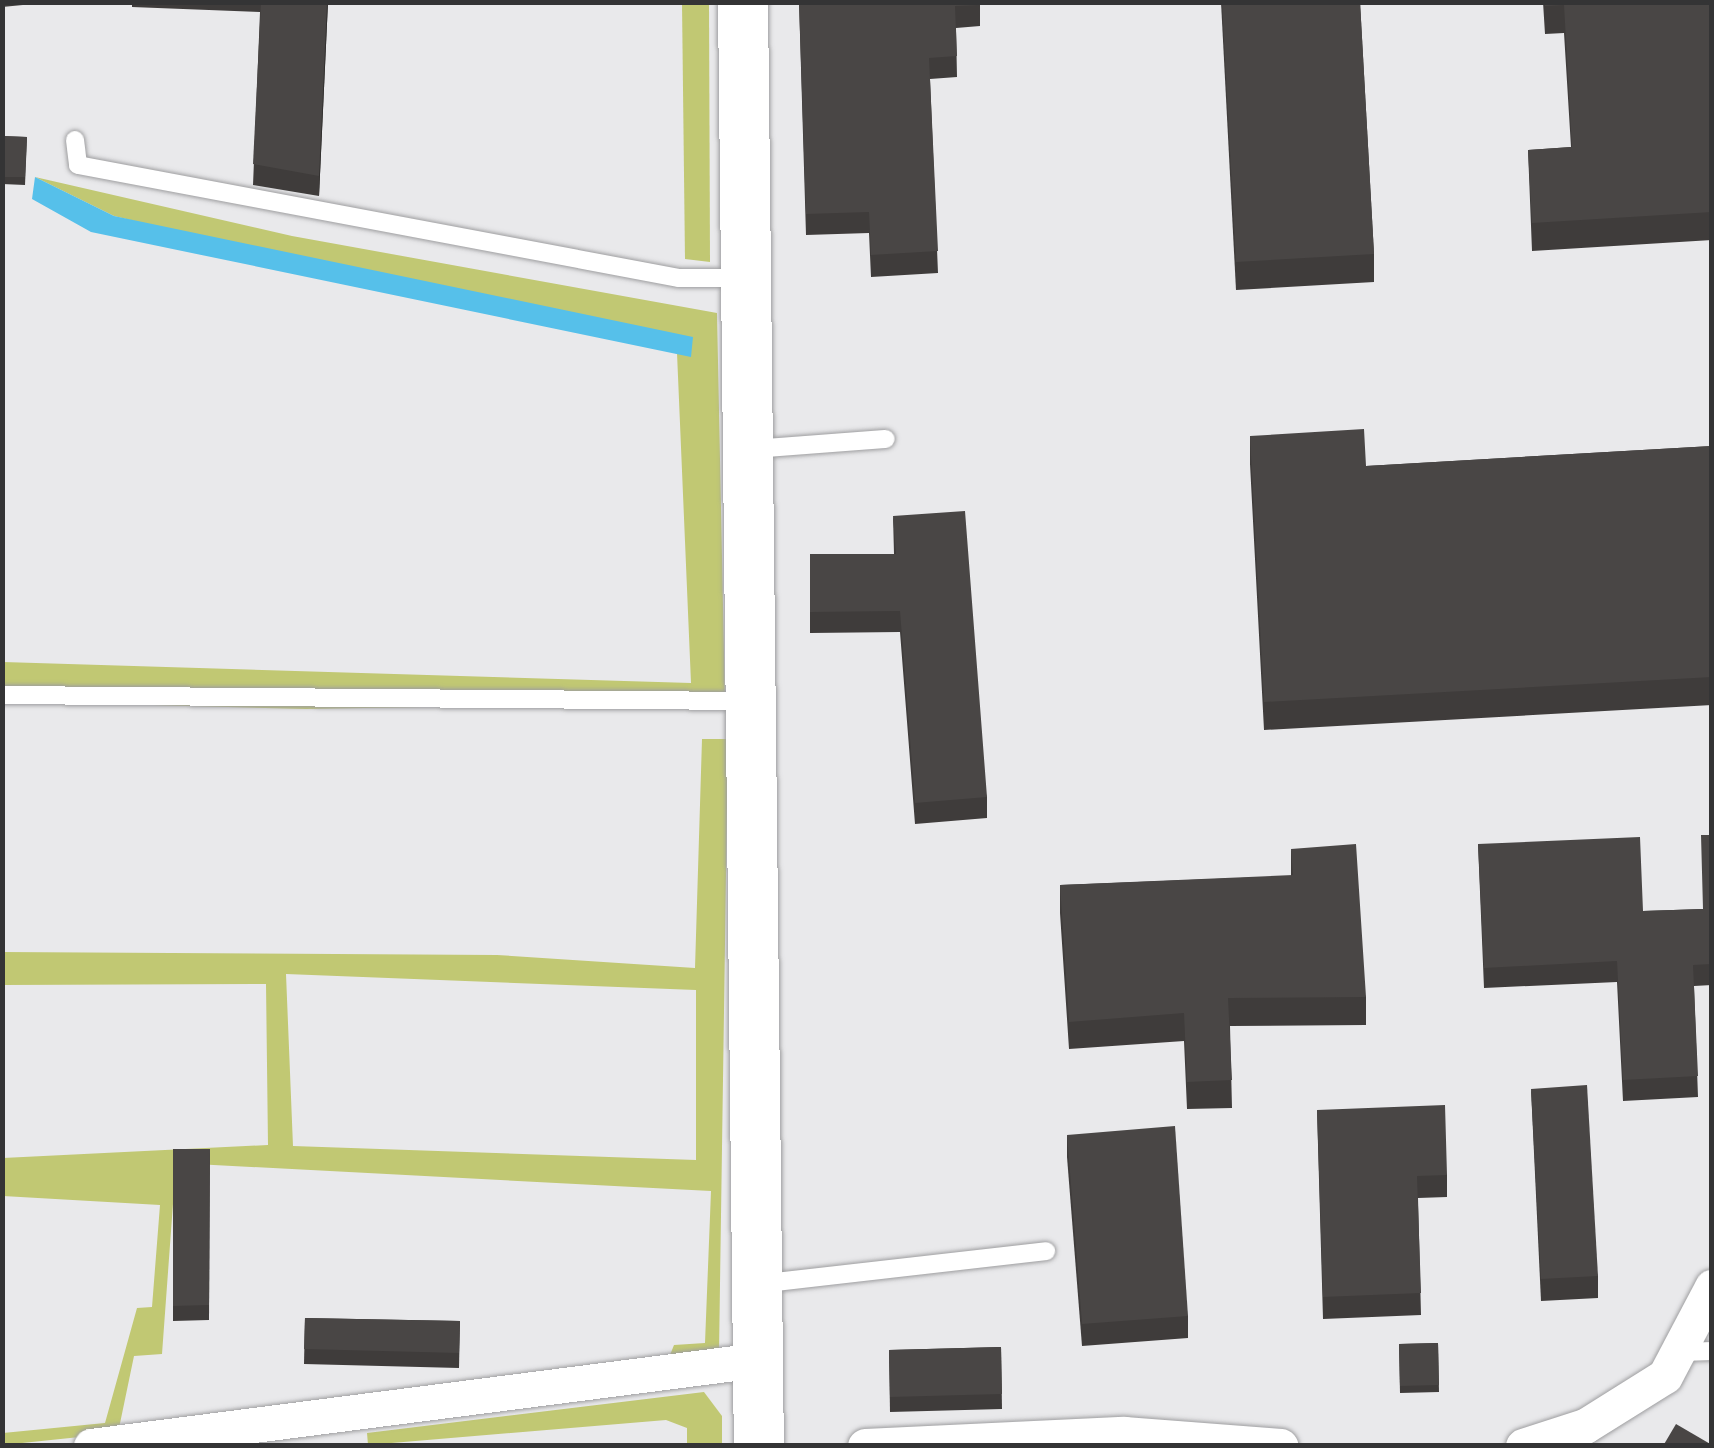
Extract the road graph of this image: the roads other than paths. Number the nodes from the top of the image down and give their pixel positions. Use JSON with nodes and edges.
{"nodes":[{"id":1,"x":743,"y":2,"type":"edge"},
{"id":2,"x":75,"y":140,"type":"dead end"},
{"id":3,"x":747,"y":278,"type":"junction"},
{"id":4,"x":886,"y":439,"type":"dead end"},
{"id":5,"x":751,"y":449,"type":"junction"},
{"id":6,"x":2,"y":695,"type":"edge"},
{"id":7,"x":756,"y":701,"type":"junction"},
{"id":8,"x":1046,"y":1251,"type":"dead end"},
{"id":9,"x":758,"y":1284,"type":"junction"},
{"id":10,"x":1712,"y":1287,"type":"edge"},
{"id":11,"x":1697,"y":1352,"type":"edge"},
{"id":12,"x":758,"y":1360,"type":"junction"},
{"id":13,"x":91,"y":1446,"type":"edge"},
{"id":14,"x":759,"y":1446,"type":"edge"},
{"id":15,"x":865,"y":1446,"type":"edge"},
{"id":16,"x":1280,"y":1446,"type":"edge"},
{"id":17,"x":1523,"y":1446,"type":"edge"}],
"edges":[{"from":1,"to":3,"type":"street"},
{"from":2,"to":3,"type":"lane"},
{"from":3,"to":5,"type":"street"},
{"from":4,"to":5,"type":"lane"},
{"from":5,"to":7,"type":"street"},
{"from":6,"to":7,"type":"lane"},
{"from":7,"to":9,"type":"street"},
{"from":8,"to":9,"type":"lane"},
{"from":9,"to":12,"type":"street"},
{"from":10,"to":11,"type":"street"},
{"from":11,"to":17,"type":"street"},
{"from":12,"to":13,"type":"street"},
{"from":12,"to":14,"type":"street"},
{"from":15,"to":16,"type":"street"}]}
